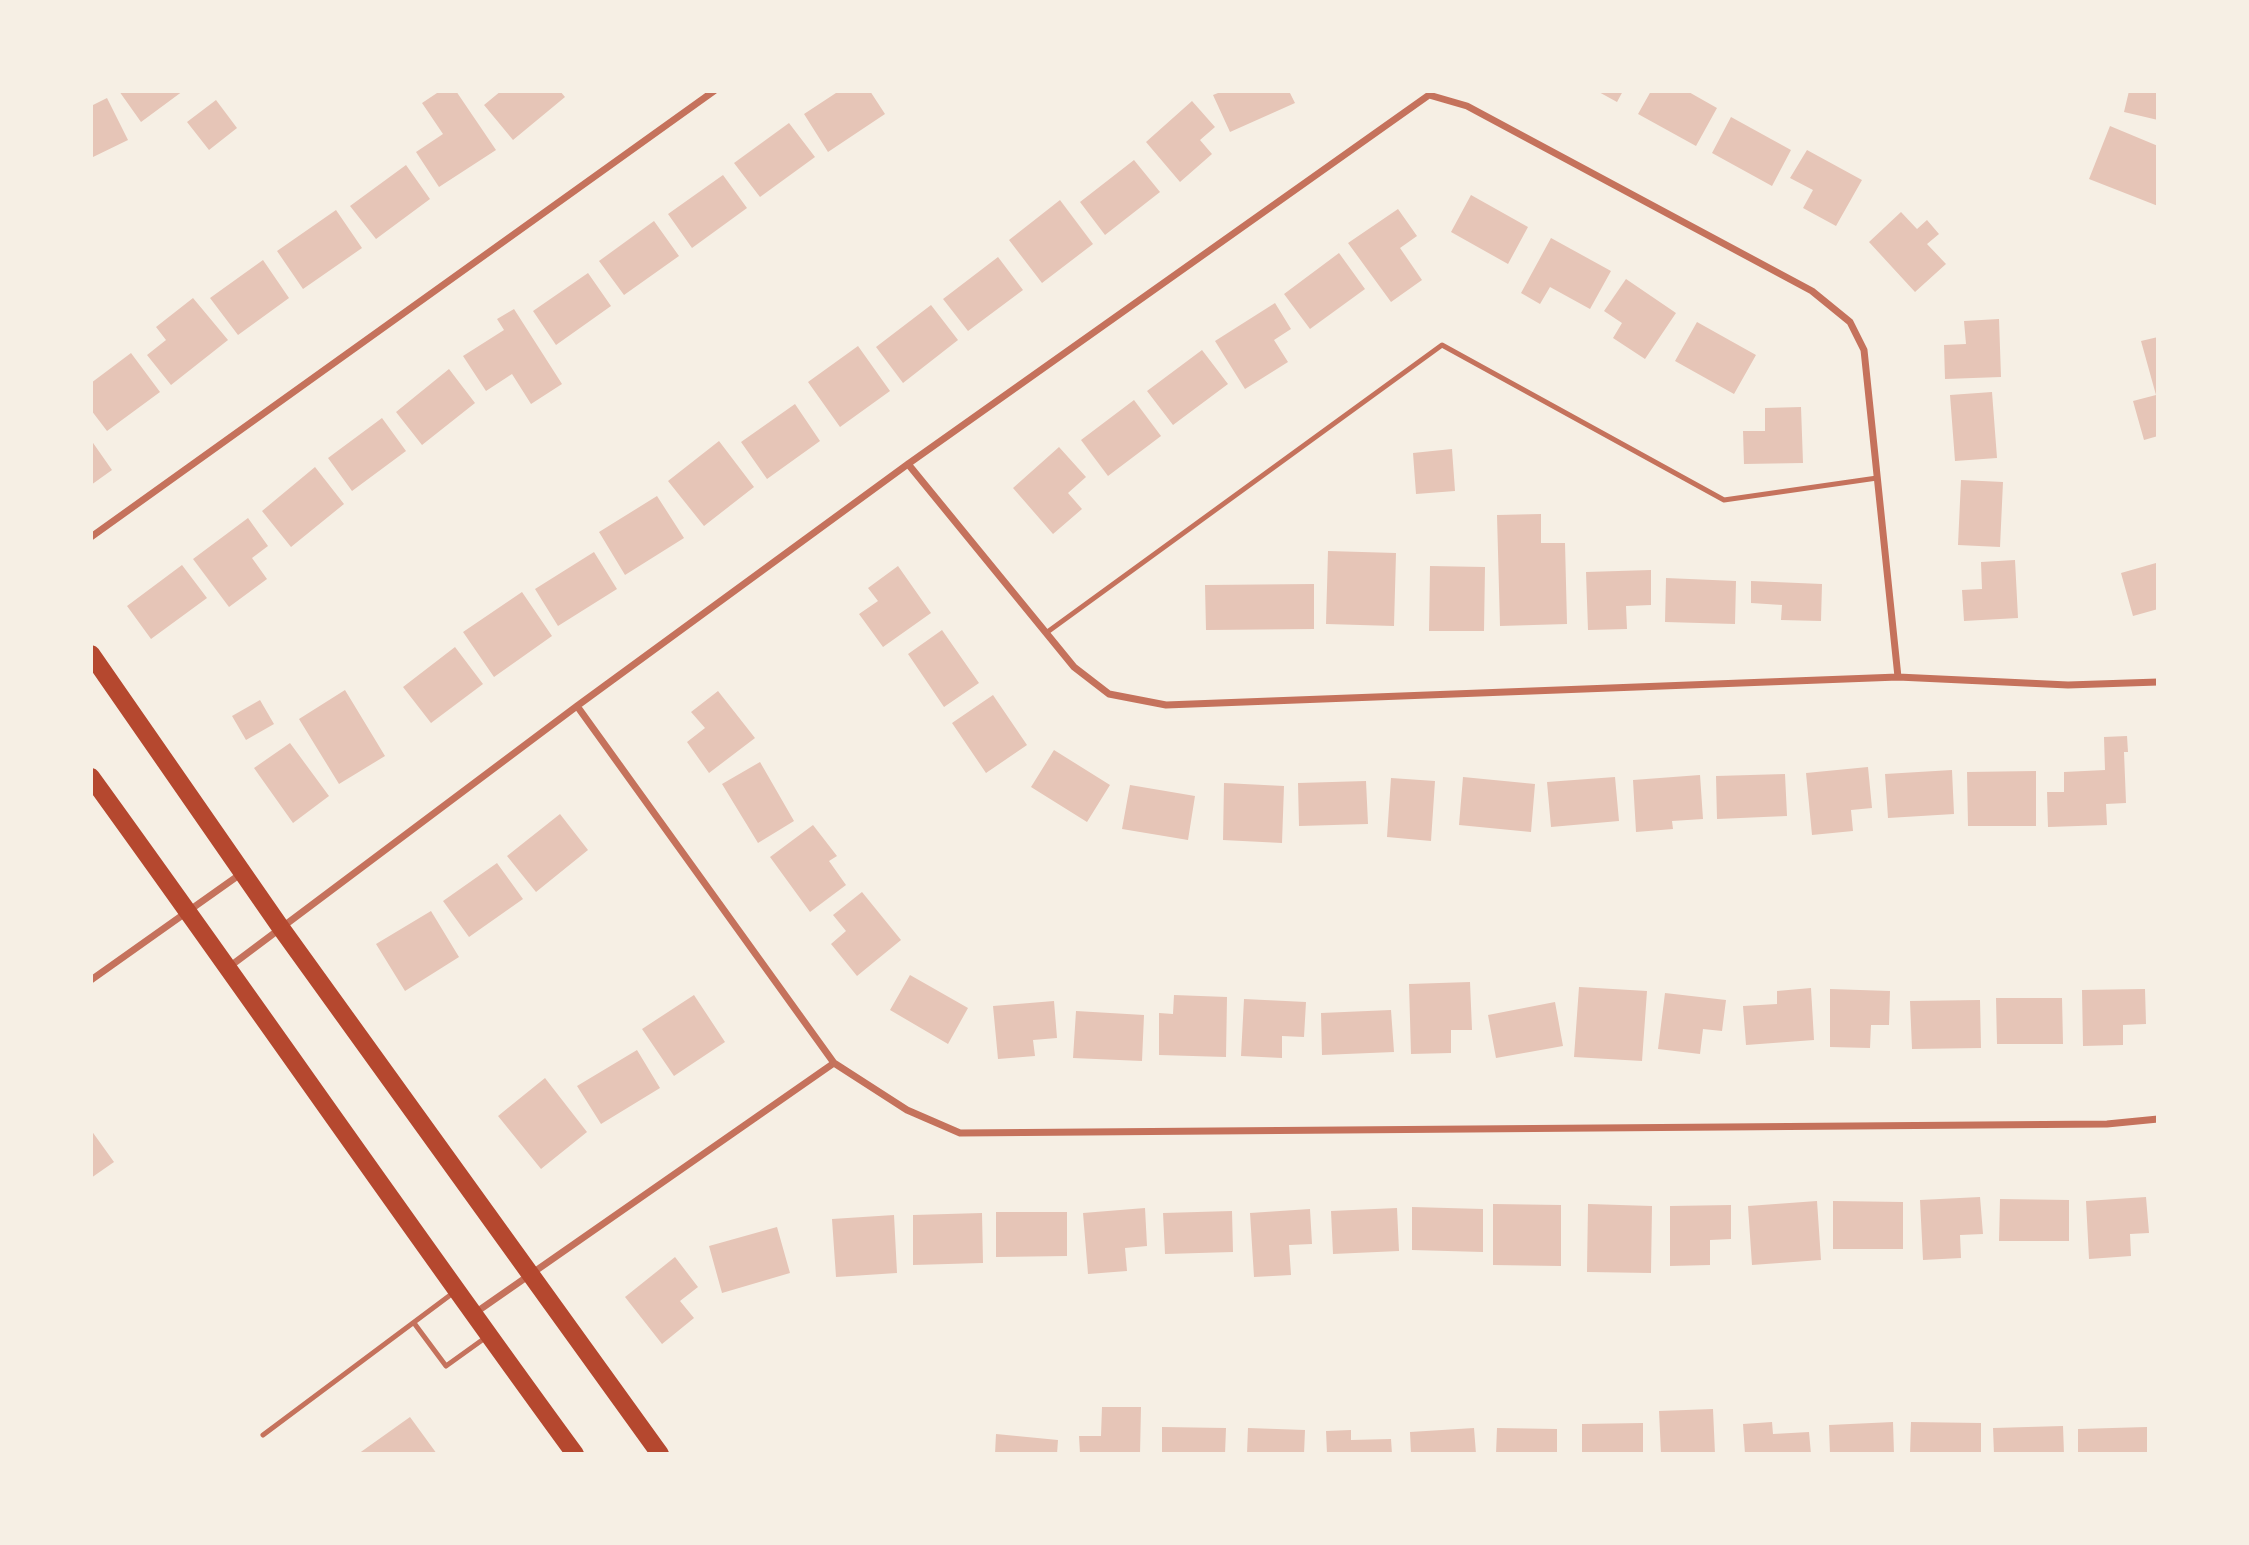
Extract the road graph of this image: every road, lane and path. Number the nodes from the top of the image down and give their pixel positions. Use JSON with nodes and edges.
{"nodes":[{"id":1,"x":714,"y":91,"type":"edge"},
{"id":2,"x":908,"y":464,"type":"junction"},
{"id":3,"x":1877,"y":478,"type":"junction"},
{"id":4,"x":91,"y":537,"type":"edge"},
{"id":5,"x":1046,"y":634,"type":"junction"},
{"id":6,"x":91,"y":654,"type":"edge"},
{"id":7,"x":1898,"y":677,"type":"junction"},
{"id":8,"x":2158,"y":682,"type":"edge"},
{"id":9,"x":577,"y":706,"type":"junction"},
{"id":10,"x":91,"y":777,"type":"edge"},
{"id":11,"x":242,"y":873,"type":"junction"},
{"id":12,"x":189,"y":912,"type":"junction"},
{"id":13,"x":281,"y":928,"type":"junction"},
{"id":14,"x":229,"y":967,"type":"junction"},
{"id":15,"x":91,"y":980,"type":"edge"},
{"id":16,"x":834,"y":1063,"type":"junction"},
{"id":17,"x":2158,"y":1119,"type":"edge"},
{"id":18,"x":529,"y":1274,"type":"junction"},
{"id":19,"x":456,"y":1291,"type":"junction"},
{"id":20,"x":473,"y":1315,"type":"junction"},
{"id":21,"x":414,"y":1323,"type":"junction"},
{"id":22,"x":488,"y":1336,"type":"junction"},
{"id":23,"x":263,"y":1436,"type":"dead end"},
{"id":24,"x":575,"y":1454,"type":"edge"},
{"id":25,"x":660,"y":1454,"type":"edge"}],
"edges":[{"from":1,"to":4,"type":"street"},
{"from":2,"to":3,"type":"street"},
{"from":2,"to":5,"type":"street"},
{"from":2,"to":9,"type":"street"},
{"from":3,"to":5,"type":"lane"},
{"from":3,"to":7,"type":"street"},
{"from":5,"to":7,"type":"street"},
{"from":6,"to":11,"type":"main road"},
{"from":7,"to":8,"type":"street"},
{"from":9,"to":13,"type":"street"},
{"from":9,"to":16,"type":"street"},
{"from":10,"to":12,"type":"main road"},
{"from":11,"to":12,"type":"street"},
{"from":11,"to":13,"type":"main road"},
{"from":12,"to":14,"type":"main road"},
{"from":12,"to":15,"type":"street"},
{"from":13,"to":14,"type":"street"},
{"from":13,"to":18,"type":"main road"},
{"from":14,"to":19,"type":"main road"},
{"from":16,"to":17,"type":"street"},
{"from":16,"to":18,"type":"street"},
{"from":18,"to":20,"type":"street"},
{"from":18,"to":25,"type":"main road"},
{"from":19,"to":20,"type":"main road"},
{"from":19,"to":21,"type":"lane"},
{"from":20,"to":22,"type":"main road"},
{"from":21,"to":22,"type":"lane"},
{"from":21,"to":23,"type":"lane"},
{"from":22,"to":24,"type":"main road"}]}
